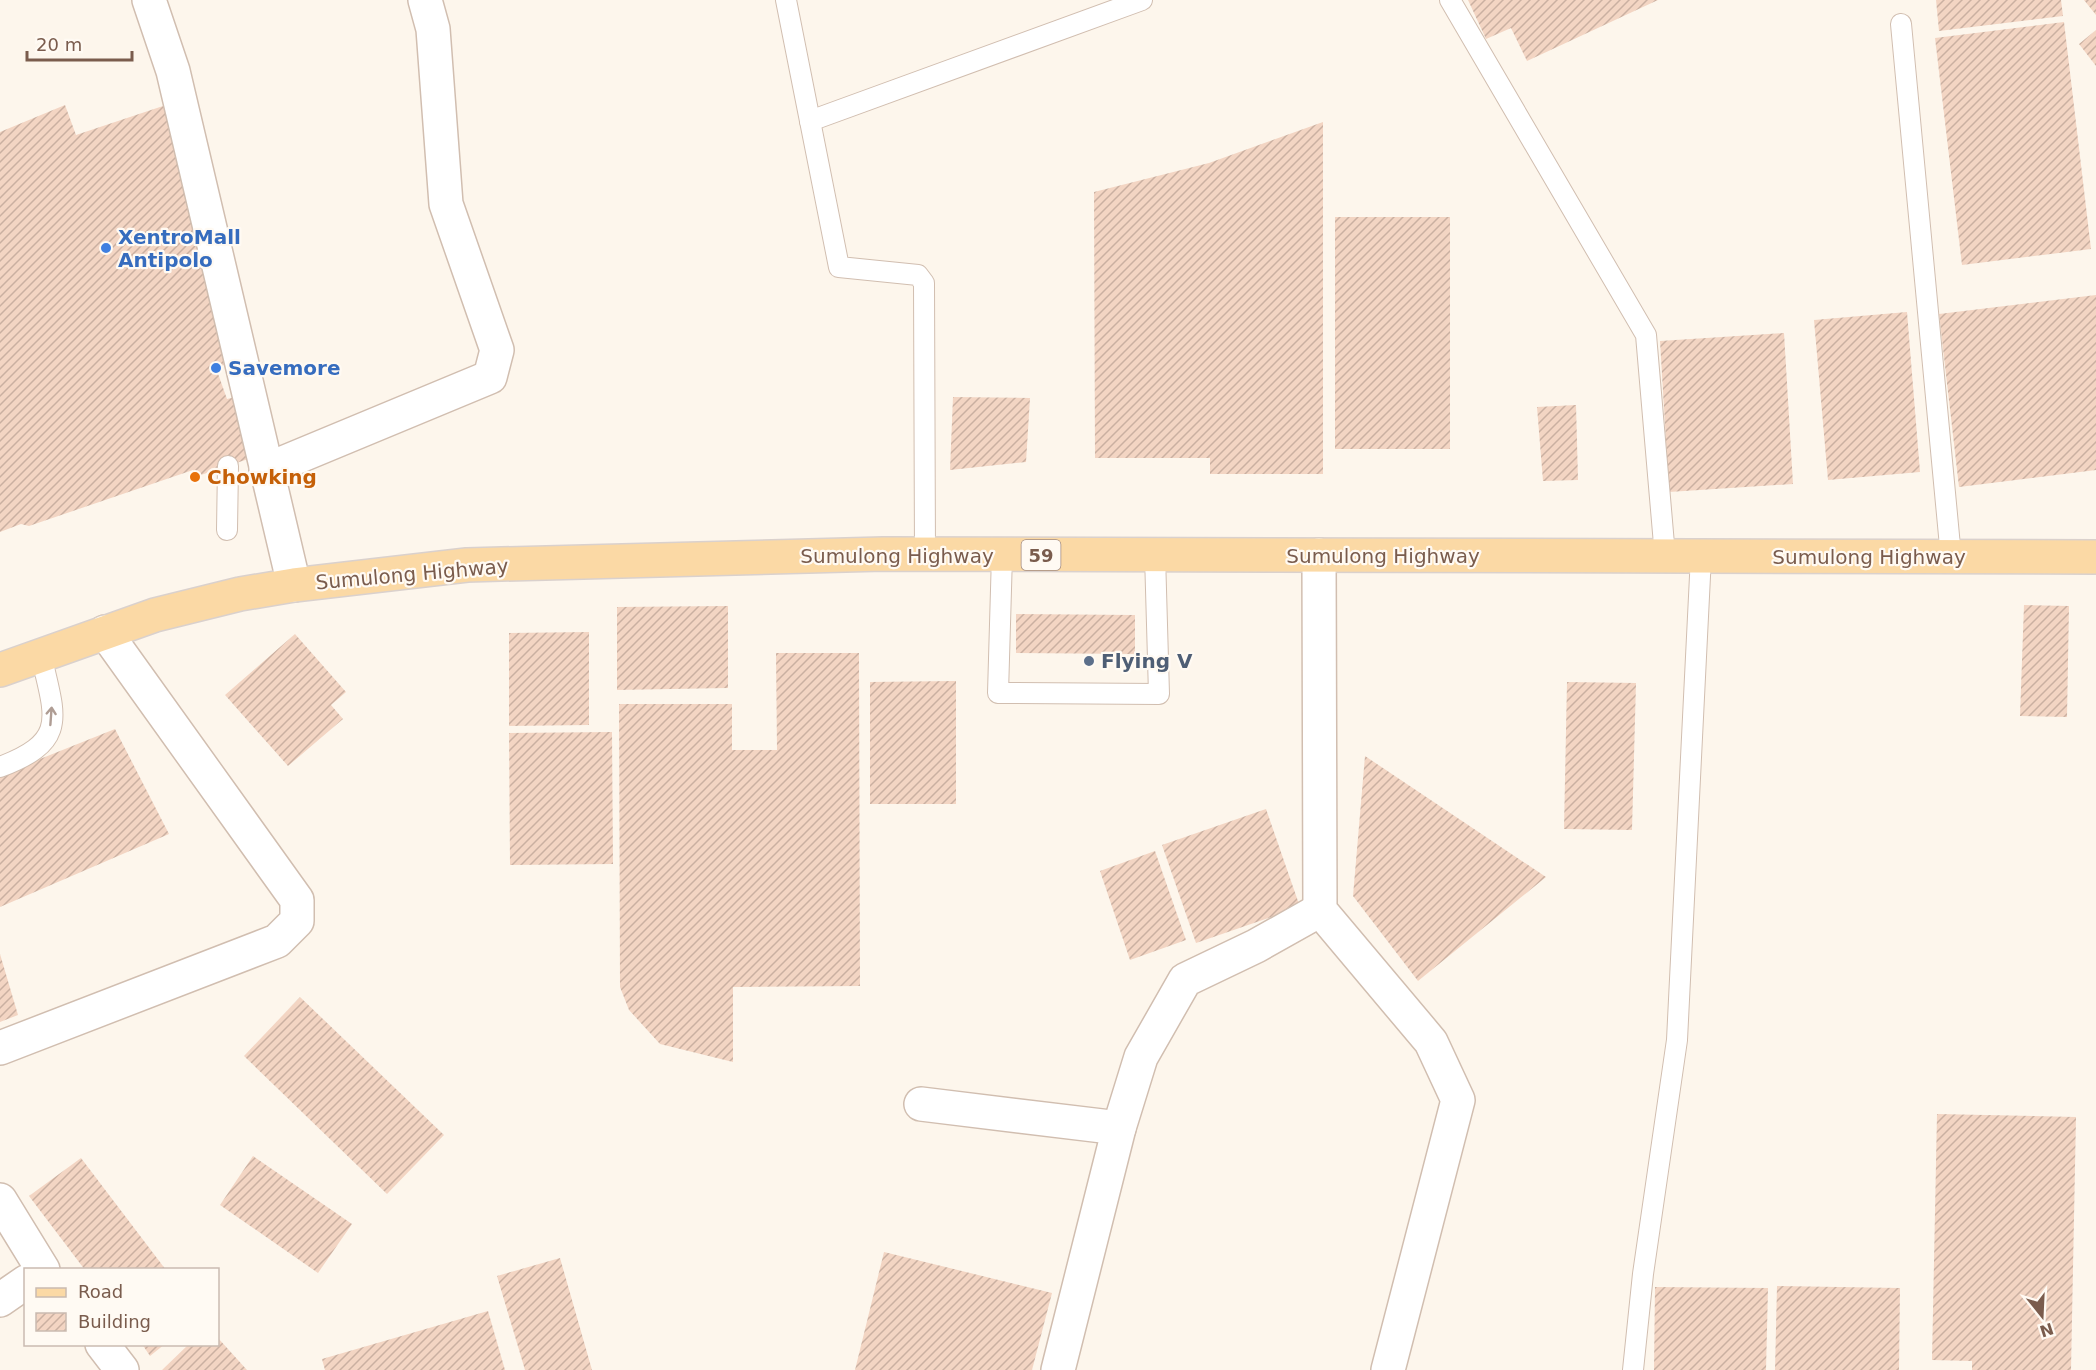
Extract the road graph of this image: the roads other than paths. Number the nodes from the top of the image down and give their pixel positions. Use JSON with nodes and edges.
{"nodes":[{"id":1,"x":149,"y":0,"type":"edge"},
{"id":2,"x":425,"y":0,"type":"edge"},
{"id":3,"x":786,"y":0,"type":"edge"},
{"id":4,"x":1142,"y":0,"type":"edge"},
{"id":5,"x":1450,"y":0,"type":"edge"},
{"id":6,"x":1901,"y":24,"type":"dead end"},
{"id":7,"x":810,"y":121,"type":"junction"},
{"id":8,"x":228,"y":466,"type":"dead end"},
{"id":9,"x":266,"y":470,"type":"junction"},
{"id":10,"x":227,"y":530,"type":"dead end"},
{"id":11,"x":925,"y":555,"type":"junction"},
{"id":12,"x":1002,"y":555,"type":"junction"},
{"id":13,"x":1155,"y":555,"type":"junction"},
{"id":14,"x":1319,"y":555,"type":"junction"},
{"id":15,"x":1665,"y":556,"type":"junction"},
{"id":16,"x":1701,"y":556,"type":"junction"},
{"id":17,"x":1951,"y":557,"type":"junction"},
{"id":18,"x":2096,"y":557,"type":"edge"},
{"id":19,"x":294,"y":585,"type":"junction"},
{"id":20,"x":105,"y":632,"type":"junction"},
{"id":21,"x":41,"y":655,"type":"junction"},
{"id":22,"x":0,"y":670,"type":"edge"},
{"id":23,"x":0,"y":767,"type":"edge"},
{"id":24,"x":1320,"y":910,"type":"junction"},
{"id":25,"x":0,"y":1048,"type":"edge"},
{"id":26,"x":921,"y":1104,"type":"dead end"},
{"id":27,"x":1119,"y":1128,"type":"junction"},
{"id":28,"x":0,"y":1200,"type":"edge"},
{"id":29,"x":42,"y":1268,"type":"edge"},
{"id":30,"x":24,"y":1283,"type":"edge"},
{"id":31,"x":0,"y":1300,"type":"edge"},
{"id":32,"x":104,"y":1346,"type":"edge"},
{"id":33,"x":122,"y":1370,"type":"edge"},
{"id":34,"x":1058,"y":1370,"type":"edge"},
{"id":35,"x":1388,"y":1370,"type":"edge"},
{"id":36,"x":1633,"y":1370,"type":"edge"}],
"edges":[{"from":1,"to":9,"type":"street"},
{"from":2,"to":9,"type":"street"},
{"from":3,"to":7,"type":"lane"},
{"from":4,"to":7,"type":"lane"},
{"from":5,"to":15,"type":"lane"},
{"from":6,"to":17,"type":"lane"},
{"from":7,"to":11,"type":"lane"},
{"from":8,"to":10,"type":"lane"},
{"from":9,"to":19,"type":"street"},
{"from":11,"to":12,"type":"main road","name":"Sumulong Highway","number":"59"},
{"from":11,"to":19,"type":"main road","name":"Sumulong Highway","number":"59"},
{"from":12,"to":13,"type":"main road","name":"Sumulong Highway","number":"59"},
{"from":12,"to":13,"type":"lane"},
{"from":13,"to":14,"type":"main road","name":"Sumulong Highway","number":"59"},
{"from":14,"to":15,"type":"main road","name":"Sumulong Highway","number":"59"},
{"from":14,"to":24,"type":"street"},
{"from":15,"to":16,"type":"main road","name":"Sumulong Highway","number":"59"},
{"from":16,"to":17,"type":"main road","name":"Sumulong Highway","number":"59"},
{"from":16,"to":36,"type":"lane"},
{"from":17,"to":18,"type":"main road","name":"Sumulong Highway","number":"59"},
{"from":19,"to":20,"type":"main road","name":"Sumulong Highway","number":"59"},
{"from":20,"to":21,"type":"main road","name":"Sumulong Highway","number":"59"},
{"from":20,"to":25,"type":"street"},
{"from":21,"to":22,"type":"main road","name":"Sumulong Highway","number":"59"},
{"from":23,"to":21,"type":"lane","one_way":true},
{"from":24,"to":27,"type":"street"},
{"from":24,"to":35,"type":"street"},
{"from":26,"to":27,"type":"street"},
{"from":27,"to":34,"type":"street"},
{"from":28,"to":29,"type":"street"},
{"from":30,"to":31,"type":"street"},
{"from":32,"to":33,"type":"street"}]}
